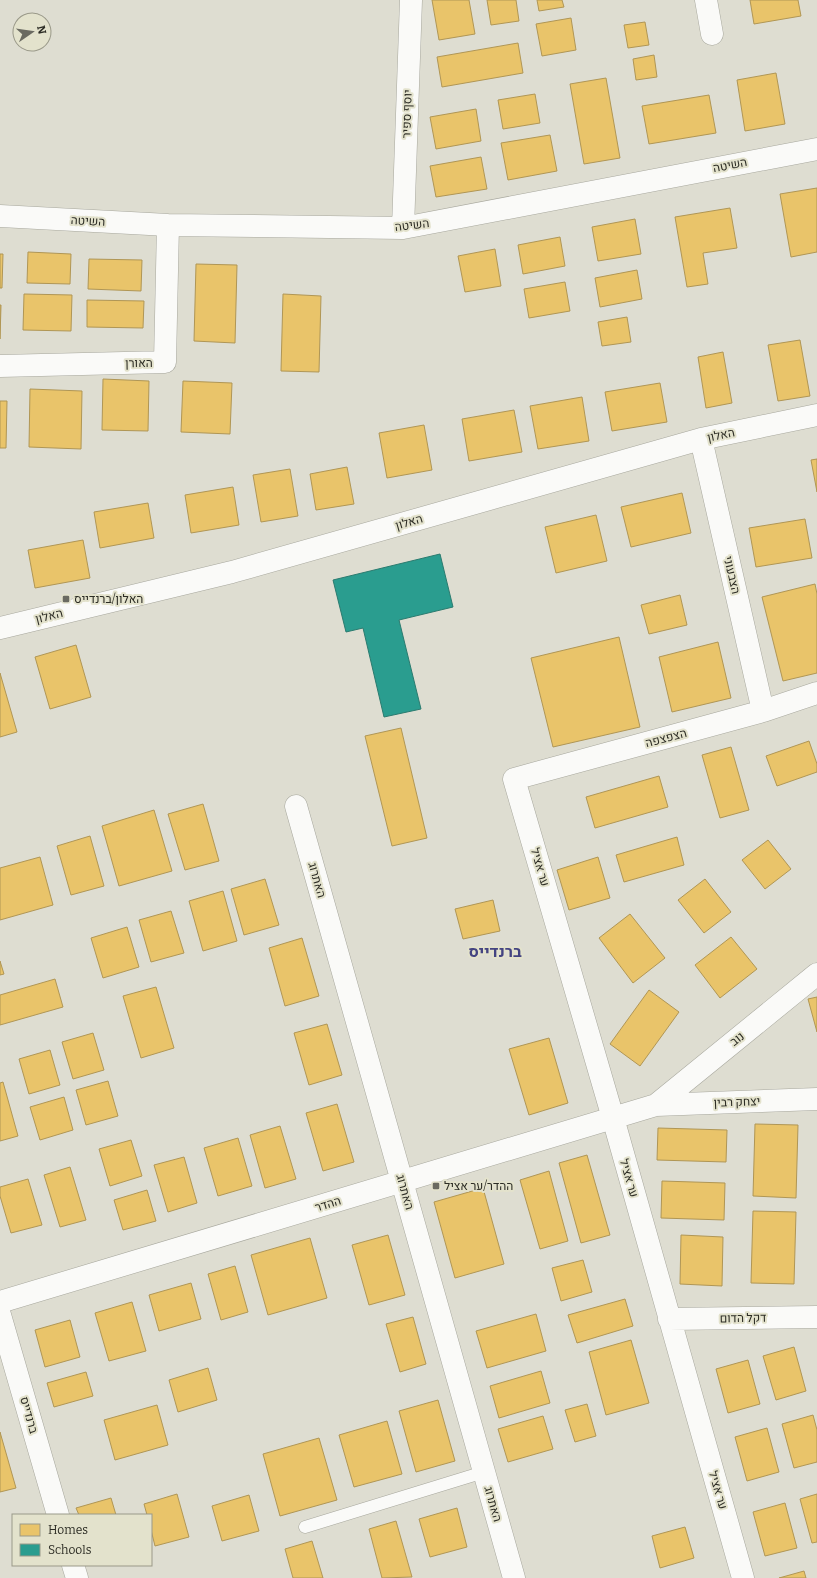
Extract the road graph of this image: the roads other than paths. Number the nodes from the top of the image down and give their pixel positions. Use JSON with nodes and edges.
{"nodes":[{"id":1,"x":411,"y":0,"type":"edge"},
{"id":2,"x":706,"y":0,"type":"edge"},
{"id":3,"x":712,"y":34,"type":"dead end"},
{"id":4,"x":817,"y":149,"type":"edge"},
{"id":5,"x":0,"y":216,"type":"edge"},
{"id":6,"x":168,"y":225,"type":"junction"},
{"id":7,"x":403,"y":228,"type":"junction"},
{"id":8,"x":0,"y":366,"type":"edge"},
{"id":9,"x":817,"y":415,"type":"edge"},
{"id":10,"x":701,"y":439,"type":"junction"},
{"id":11,"x":0,"y":628,"type":"edge"},
{"id":12,"x":817,"y":693,"type":"edge"},
{"id":13,"x":763,"y":711,"type":"junction"},
{"id":14,"x":514,"y":779,"type":"joint"},
{"id":15,"x":296,"y":806,"type":"dead end"},
{"id":16,"x":817,"y":974,"type":"edge"},
{"id":17,"x":817,"y":1099,"type":"edge"},
{"id":18,"x":656,"y":1104,"type":"junction"},
{"id":19,"x":613,"y":1118,"type":"junction"},
{"id":20,"x":402,"y":1182,"type":"junction"},
{"id":21,"x":0,"y":1302,"type":"edge"},
{"id":22,"x":0,"y":1315,"type":"edge"},
{"id":23,"x":817,"y":1317,"type":"edge"},
{"id":24,"x":669,"y":1320,"type":"junction"},
{"id":25,"x":484,"y":1472,"type":"junction"},
{"id":26,"x":58,"y":1514,"type":"edge"},
{"id":27,"x":305,"y":1527,"type":"dead end"},
{"id":28,"x":73,"y":1566,"type":"edge"},
{"id":29,"x":77,"y":1578,"type":"edge"},
{"id":30,"x":514,"y":1578,"type":"edge"},
{"id":31,"x":743,"y":1578,"type":"edge"}],
"edges":[{"from":1,"to":7,"type":"street","name":"יוסף ספיר"},
{"from":2,"to":3,"type":"street"},
{"from":4,"to":7,"type":"street","name":"השיטה"},
{"from":5,"to":6,"type":"street","name":"השיטה"},
{"from":6,"to":7,"type":"street","name":"השיטה"},
{"from":6,"to":8,"type":"street","name":"האורן"},
{"from":9,"to":10,"type":"street","name":"האלון"},
{"from":10,"to":11,"type":"street","name":"האלון"},
{"from":10,"to":13,"type":"street","name":"הצבעוני"},
{"from":12,"to":13,"type":"street","name":"הצפצפה"},
{"from":13,"to":14,"type":"street","name":"הצפצפה"},
{"from":14,"to":19,"type":"street","name":"ער אציל"},
{"from":15,"to":20,"type":"street","name":"האתרוג"},
{"from":16,"to":18,"type":"street","name":"נוב"},
{"from":17,"to":18,"type":"street","name":"יצחק רבין"},
{"from":18,"to":19,"type":"street","name":"ההדר"},
{"from":19,"to":20,"type":"street","name":"ההדר"},
{"from":19,"to":24,"type":"street","name":"ער אציל"},
{"from":20,"to":21,"type":"street","name":"ההדר"},
{"from":20,"to":25,"type":"street","name":"האתרוג"},
{"from":22,"to":26,"type":"street","name":"ברנדייס"},
{"from":23,"to":24,"type":"street","name":"דקל הדום"},
{"from":24,"to":31,"type":"street","name":"ער אציל"},
{"from":25,"to":27,"type":"lane"},
{"from":25,"to":30,"type":"street","name":"האתרוג"},
{"from":28,"to":29,"type":"street"}]}
